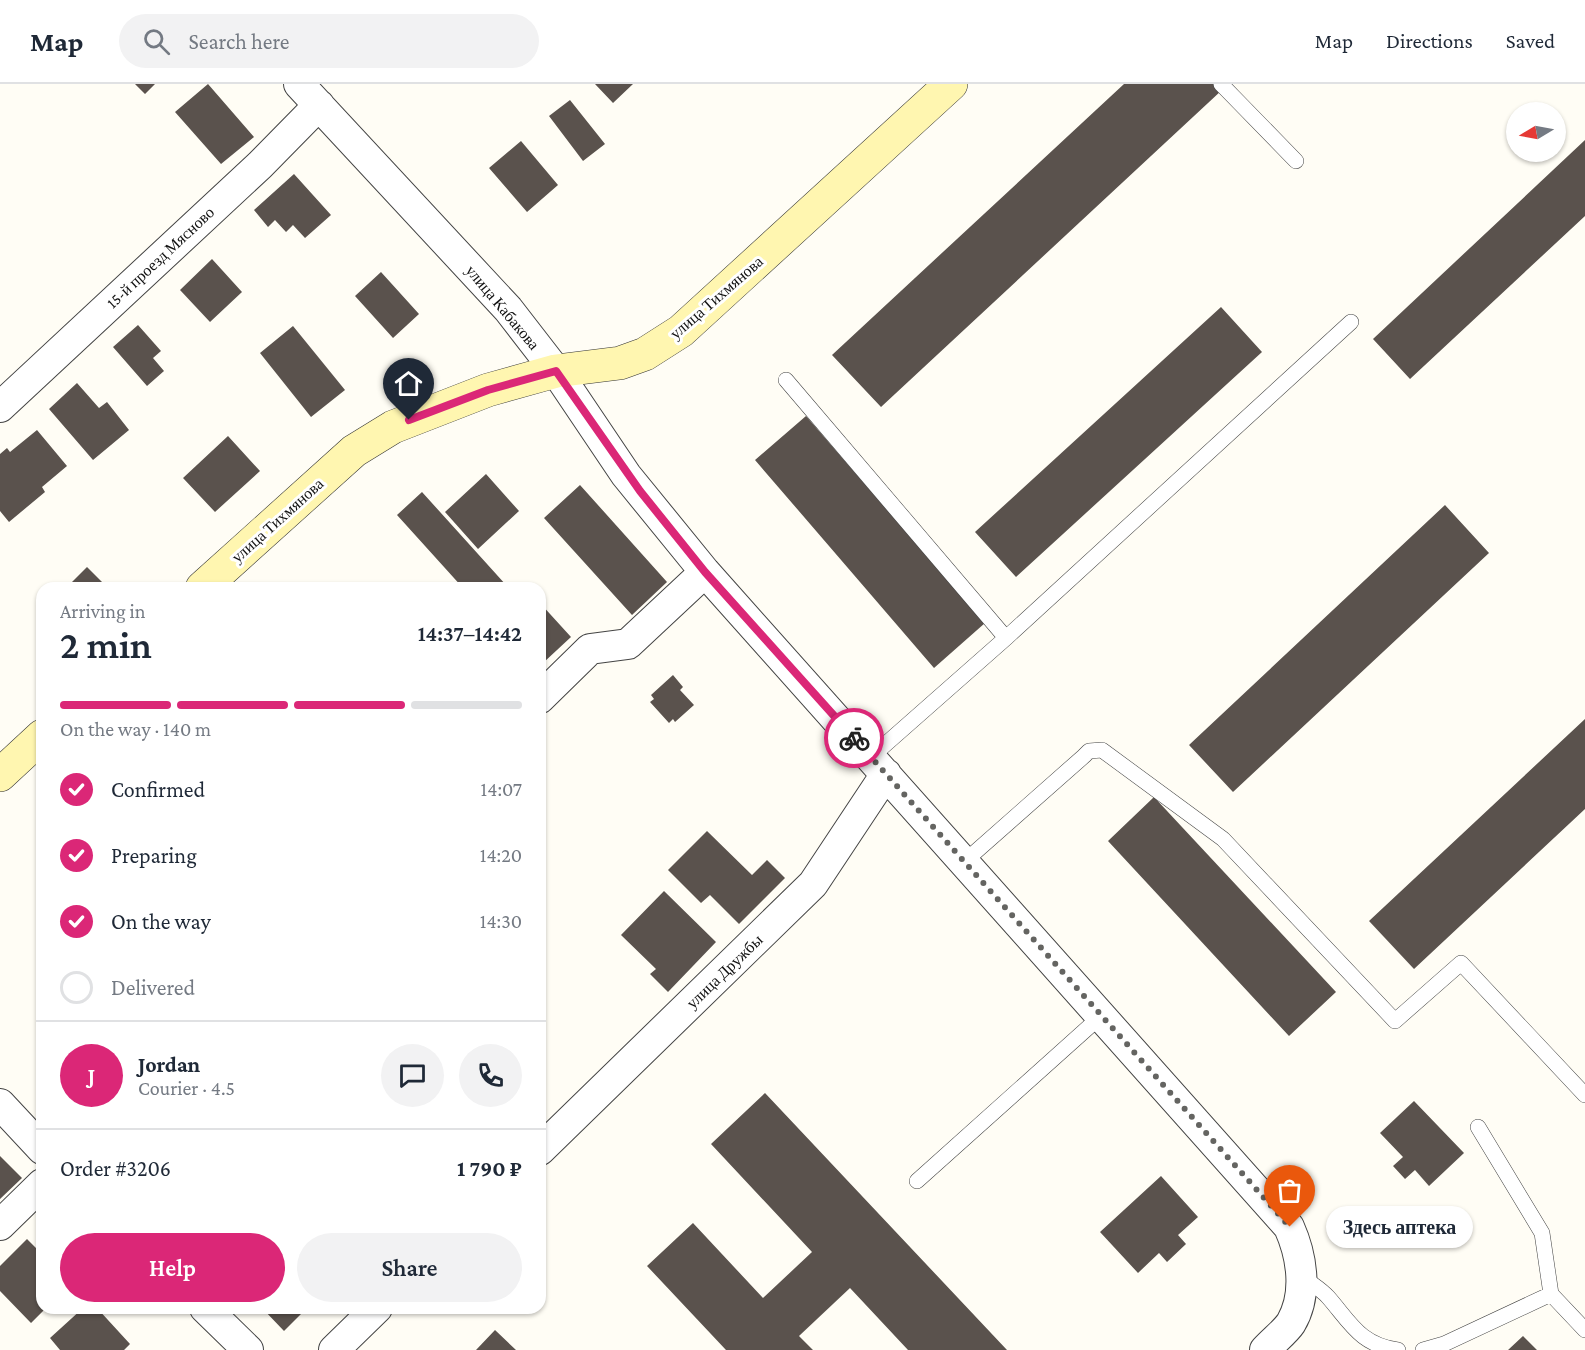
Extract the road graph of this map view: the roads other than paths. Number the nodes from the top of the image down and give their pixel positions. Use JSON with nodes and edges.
{"nodes":[{"id":1,"x":951,"y":84,"type":"edge"},
{"id":2,"x":1221,"y":84,"type":"edge"},
{"id":3,"x":309,"y":95,"type":"edge"},
{"id":4,"x":1296,"y":160,"type":"dead end"},
{"id":5,"x":1351,"y":322,"type":"dead end"},
{"id":6,"x":556,"y":371,"type":"junction"},
{"id":7,"x":786,"y":380,"type":"dead end"},
{"id":8,"x":0,"y":407,"type":"edge"},
{"id":9,"x":705,"y":572,"type":"junction"},
{"id":10,"x":209,"y":582,"type":"edge"},
{"id":11,"x":1006,"y":638,"type":"junction"},
{"id":12,"x":546,"y":692,"type":"edge"},
{"id":13,"x":36,"y":742,"type":"edge"},
{"id":14,"x":879,"y":766,"type":"junction"},
{"id":15,"x":0,"y":775,"type":"edge"},
{"id":16,"x":964,"y":862,"type":"junction"},
{"id":17,"x":1101,"y":1016,"type":"junction"},
{"id":18,"x":1585,"y":1095,"type":"edge"},
{"id":19,"x":0,"y":1104,"type":"edge"},
{"id":20,"x":1478,"y":1127,"type":"dead end"},
{"id":21,"x":36,"y":1143,"type":"edge"},
{"id":22,"x":546,"y":1144,"type":"edge"},
{"id":23,"x":917,"y":1181,"type":"dead end"},
{"id":24,"x":36,"y":1191,"type":"edge"},
{"id":25,"x":0,"y":1225,"type":"edge"},
{"id":26,"x":1302,"y":1276,"type":"junction"},
{"id":27,"x":1551,"y":1294,"type":"junction"},
{"id":28,"x":211,"y":1314,"type":"edge"},
{"id":29,"x":372,"y":1314,"type":"edge"},
{"id":30,"x":1585,"y":1330,"type":"edge"},
{"id":31,"x":248,"y":1350,"type":"edge"},
{"id":32,"x":334,"y":1350,"type":"edge"},
{"id":33,"x":1265,"y":1350,"type":"edge"},
{"id":34,"x":1398,"y":1350,"type":"edge"},
{"id":35,"x":1423,"y":1350,"type":"edge"}],
"edges":[{"from":1,"to":6,"type":"street","name":"улица Тихмянова"},
{"from":2,"to":4,"type":"lane"},
{"from":3,"to":6,"type":"street","name":"улица Кабакова"},
{"from":3,"to":8,"type":"street","name":"15-й проезд Мясново"},
{"from":5,"to":11,"type":"lane"},
{"from":6,"to":9,"type":"street","name":"улица Кабакова"},
{"from":6,"to":10,"type":"street","name":"улица Тихмянова"},
{"from":7,"to":11,"type":"lane"},
{"from":9,"to":12,"type":"street"},
{"from":9,"to":14,"type":"street","name":"улица Кабакова"},
{"from":11,"to":14,"type":"lane"},
{"from":13,"to":15,"type":"street"},
{"from":14,"to":16,"type":"street","name":"улица Кабакова"},
{"from":14,"to":22,"type":"street","name":"улица Дружбы"},
{"from":16,"to":17,"type":"street","name":"улица Кабакова"},
{"from":16,"to":18,"type":"lane"},
{"from":17,"to":23,"type":"lane"},
{"from":17,"to":26,"type":"street","name":"улица Кабакова"},
{"from":19,"to":21,"type":"street"},
{"from":20,"to":27,"type":"lane"},
{"from":24,"to":25,"type":"street"},
{"from":26,"to":33,"type":"street","name":"улица Кабакова"},
{"from":26,"to":34,"type":"lane"},
{"from":27,"to":30,"type":"lane"},
{"from":27,"to":35,"type":"lane"},
{"from":28,"to":31,"type":"street"},
{"from":29,"to":32,"type":"street"}]}
